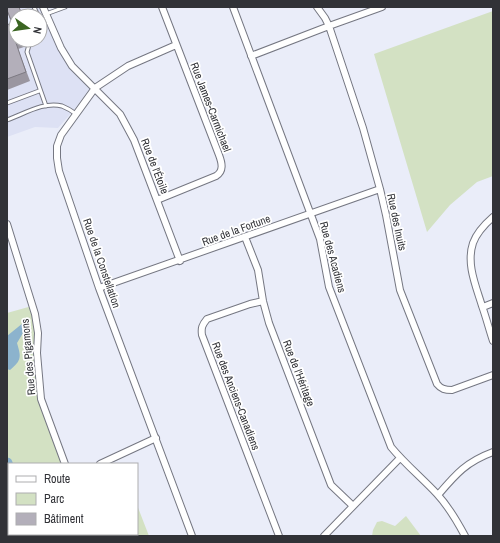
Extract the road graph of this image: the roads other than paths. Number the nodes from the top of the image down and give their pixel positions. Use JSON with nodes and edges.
{"nodes":[{"id":1,"x":64,"y":7,"type":"edge"},
{"id":2,"x":162,"y":7,"type":"edge"},
{"id":3,"x":233,"y":7,"type":"edge"},
{"id":4,"x":317,"y":7,"type":"edge"},
{"id":5,"x":382,"y":7,"type":"edge"},
{"id":6,"x":48,"y":13,"type":"edge"},
{"id":7,"x":48,"y":19,"type":"edge"},
{"id":8,"x":329,"y":26,"type":"junction"},
{"id":9,"x":176,"y":44,"type":"junction"},
{"id":10,"x":28,"y":48,"type":"edge"},
{"id":11,"x":251,"y":56,"type":"junction"},
{"id":12,"x":95,"y":88,"type":"junction"},
{"id":13,"x":39,"y":91,"type":"junction"},
{"id":14,"x":7,"y":103,"type":"edge"},
{"id":15,"x":46,"y":106,"type":"junction"},
{"id":16,"x":77,"y":114,"type":"junction"},
{"id":17,"x":7,"y":120,"type":"edge"},
{"id":18,"x":380,"y":189,"type":"junction"},
{"id":19,"x":157,"y":200,"type":"junction"},
{"id":20,"x":311,"y":214,"type":"junction"},
{"id":21,"x":493,"y":216,"type":"edge"},
{"id":22,"x":7,"y":224,"type":"edge"},
{"id":23,"x":245,"y":237,"type":"junction"},
{"id":24,"x":180,"y":260,"type":"junction"},
{"id":25,"x":99,"y":288,"type":"junction"},
{"id":26,"x":263,"y":301,"type":"junction"},
{"id":27,"x":493,"y":303,"type":"edge"},
{"id":28,"x":483,"y":307,"type":"junction"},
{"id":29,"x":493,"y":341,"type":"edge"},
{"id":30,"x":493,"y":375,"type":"edge"},
{"id":31,"x":156,"y":438,"type":"junction"},
{"id":32,"x":493,"y":452,"type":"edge"},
{"id":33,"x":400,"y":458,"type":"junction"},
{"id":34,"x":66,"y":463,"type":"edge"},
{"id":35,"x":102,"y":463,"type":"edge"},
{"id":36,"x":438,"y":495,"type":"junction"},
{"id":37,"x":353,"y":506,"type":"junction"},
{"id":38,"x":192,"y":536,"type":"edge"},
{"id":39,"x":279,"y":536,"type":"edge"},
{"id":40,"x":324,"y":536,"type":"edge"},
{"id":41,"x":466,"y":536,"type":"edge"}],
"edges":[{"from":1,"to":6,"type":"lane"},
{"from":2,"to":9,"type":"street","name":"Rue James-Carmichael"},
{"from":3,"to":11,"type":"street","name":"Rue des Acadiens"},
{"from":4,"to":8,"type":"street","name":"Rue des Inuits"},
{"from":5,"to":8,"type":"street"},
{"from":7,"to":12,"type":"street","name":"Rue de l'Étoile"},
{"from":8,"to":11,"type":"street"},
{"from":8,"to":18,"type":"street","name":"Rue des Inuits"},
{"from":9,"to":12,"type":"street","name":"Rue de la Constellation"},
{"from":9,"to":19,"type":"street","name":"Rue James-Carmichael"},
{"from":10,"to":13,"type":"lane"},
{"from":11,"to":20,"type":"street","name":"Rue des Acadiens"},
{"from":12,"to":16,"type":"street","name":"Rue de la Constellation"},
{"from":12,"to":19,"type":"street","name":"Rue de l'Étoile"},
{"from":13,"to":14,"type":"lane"},
{"from":13,"to":15,"type":"lane"},
{"from":15,"to":16,"type":"lane"},
{"from":15,"to":17,"type":"lane"},
{"from":16,"to":25,"type":"street","name":"Rue de la Constellation"},
{"from":18,"to":20,"type":"street","name":"Rue de la Fortune"},
{"from":18,"to":30,"type":"street","name":"Rue des Inuits"},
{"from":19,"to":24,"type":"street","name":"Rue de l'Étoile"},
{"from":20,"to":23,"type":"street","name":"Rue de la Fortune"},
{"from":20,"to":33,"type":"street","name":"Rue des Acadiens"},
{"from":21,"to":28,"type":"street"},
{"from":22,"to":34,"type":"street","name":"Rue des Pigamons"},
{"from":23,"to":24,"type":"street","name":"Rue de la Fortune"},
{"from":23,"to":26,"type":"street","name":"Rue de l'Héritage"},
{"from":24,"to":25,"type":"street","name":"Rue de la Fortune"},
{"from":25,"to":31,"type":"street","name":"Rue de la Constellation"},
{"from":26,"to":37,"type":"street","name":"Rue de l'Héritage"},
{"from":26,"to":39,"type":"street","name":"Rue des Anciens-Canadiens"},
{"from":27,"to":28,"type":"street"},
{"from":28,"to":29,"type":"street"},
{"from":31,"to":35,"type":"street"},
{"from":31,"to":38,"type":"street","name":"Rue de la Constellation"},
{"from":32,"to":36,"type":"street"},
{"from":33,"to":36,"type":"street","name":"Rue des Acadiens"},
{"from":33,"to":37,"type":"street"},
{"from":36,"to":41,"type":"street","name":"Rue des Acadiens"},
{"from":37,"to":40,"type":"street"}]}
